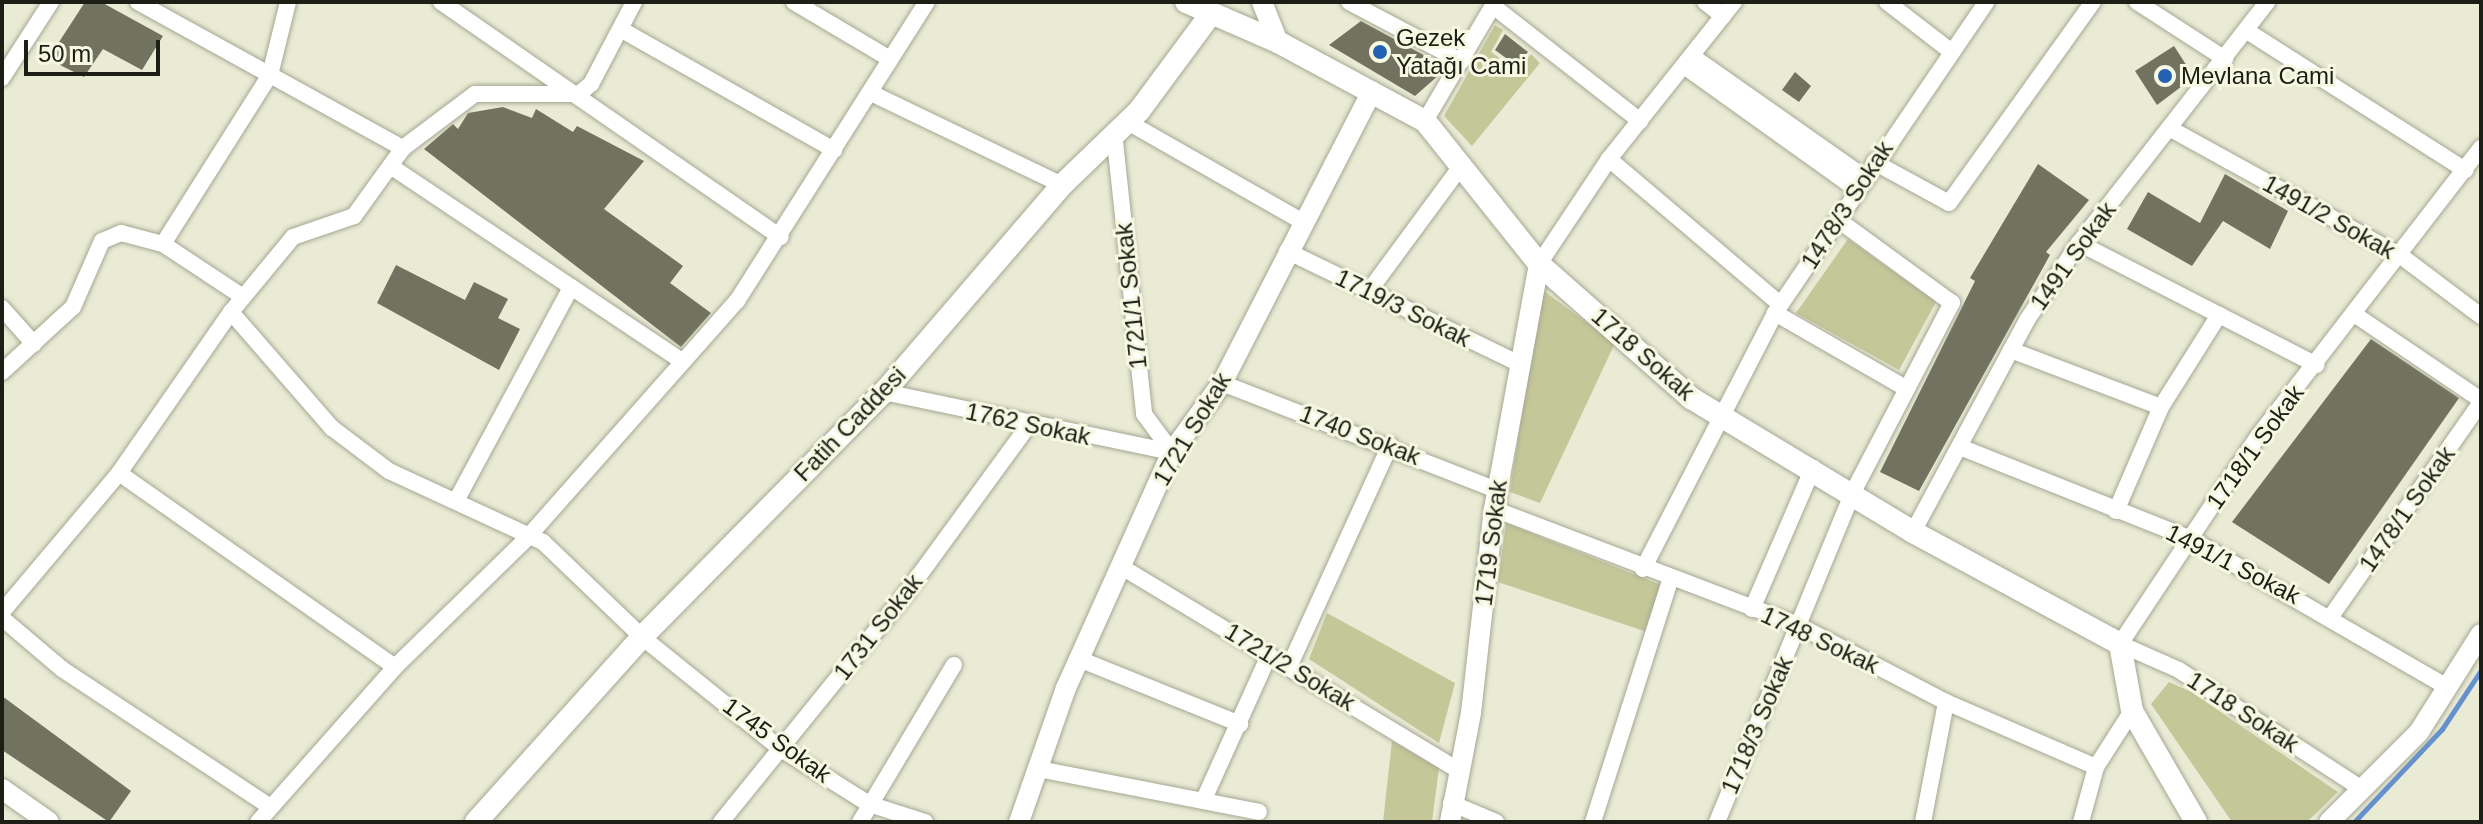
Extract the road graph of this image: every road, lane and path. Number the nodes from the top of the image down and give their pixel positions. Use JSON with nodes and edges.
{"nodes":[{"id":1,"x":51,"y":2,"type":"edge"},
{"id":2,"x":138,"y":2,"type":"edge"},
{"id":3,"x":288,"y":2,"type":"edge"},
{"id":4,"x":441,"y":2,"type":"edge"},
{"id":5,"x":634,"y":2,"type":"edge"},
{"id":6,"x":794,"y":2,"type":"edge"},
{"id":7,"x":927,"y":2,"type":"edge"},
{"id":8,"x":1186,"y":2,"type":"edge"},
{"id":9,"x":1262,"y":2,"type":"edge"},
{"id":10,"x":1349,"y":2,"type":"edge"},
{"id":11,"x":1705,"y":2,"type":"edge"},
{"id":12,"x":1734,"y":2,"type":"edge"},
{"id":13,"x":1986,"y":2,"type":"edge"},
{"id":14,"x":2093,"y":2,"type":"edge"},
{"id":15,"x":2137,"y":2,"type":"edge"},
{"id":16,"x":2267,"y":2,"type":"edge"},
{"id":17,"x":1891,"y":3,"type":"edge"},
{"id":18,"x":1494,"y":4,"type":"edge"},
{"id":19,"x":1214,"y":8,"type":"edge"},
{"id":20,"x":1723,"y":16,"type":"junction"},
{"id":21,"x":622,"y":30,"type":"junction"},
{"id":22,"x":2247,"y":31,"type":"junction"},
{"id":23,"x":1278,"y":42,"type":"junction"},
{"id":24,"x":1949,"y":50,"type":"junction"},
{"id":25,"x":890,"y":59,"type":"junction"},
{"id":26,"x":2225,"y":59,"type":"junction"},
{"id":27,"x":1461,"y":61,"type":"junction"},
{"id":28,"x":1688,"y":61,"type":"junction"},
{"id":29,"x":270,"y":75,"type":"junction"},
{"id":30,"x":3,"y":76,"type":"edge"},
{"id":31,"x":1372,"y":91,"type":"junction"},
{"id":32,"x":871,"y":93,"type":"junction"},
{"id":33,"x":579,"y":94,"type":"junction"},
{"id":34,"x":1425,"y":121,"type":"junction"},
{"id":35,"x":1640,"y":121,"type":"junction"},
{"id":36,"x":1120,"y":127,"type":"junction"},
{"id":37,"x":2169,"y":128,"type":"junction"},
{"id":38,"x":403,"y":148,"type":"junction"},
{"id":39,"x":2481,"y":148,"type":"edge"},
{"id":40,"x":834,"y":150,"type":"junction"},
{"id":41,"x":1609,"y":159,"type":"junction"},
{"id":42,"x":1874,"y":162,"type":"junction"},
{"id":43,"x":1461,"y":166,"type":"junction"},
{"id":44,"x":392,"y":167,"type":"junction"},
{"id":45,"x":2465,"y":170,"type":"junction"},
{"id":46,"x":1860,"y":183,"type":"junction"},
{"id":47,"x":1062,"y":185,"type":"junction"},
{"id":48,"x":1837,"y":219,"type":"junction"},
{"id":49,"x":1303,"y":222,"type":"junction"},
{"id":50,"x":781,"y":237,"type":"junction"},
{"id":51,"x":2079,"y":243,"type":"junction"},
{"id":52,"x":163,"y":244,"type":"junction"},
{"id":53,"x":1287,"y":251,"type":"junction"},
{"id":54,"x":2401,"y":256,"type":"junction"},
{"id":55,"x":1539,"y":264,"type":"junction"},
{"id":56,"x":571,"y":287,"type":"junction"},
{"id":57,"x":1369,"y":291,"type":"junction"},
{"id":58,"x":243,"y":297,"type":"junction"},
{"id":59,"x":2,"y":308,"type":"edge"},
{"id":60,"x":1778,"y":309,"type":"junction"},
{"id":61,"x":231,"y":312,"type":"junction"},
{"id":62,"x":2219,"y":315,"type":"junction"},
{"id":63,"x":2357,"y":316,"type":"junction"},
{"id":64,"x":2481,"y":316,"type":"edge"},
{"id":65,"x":34,"y":344,"type":"junction"},
{"id":66,"x":2011,"y":350,"type":"junction"},
{"id":67,"x":679,"y":359,"type":"junction"},
{"id":68,"x":1520,"y":364,"type":"junction"},
{"id":69,"x":2316,"y":365,"type":"junction"},
{"id":70,"x":2,"y":372,"type":"edge"},
{"id":71,"x":1222,"y":383,"type":"junction"},
{"id":72,"x":1907,"y":389,"type":"junction"},
{"id":73,"x":884,"y":392,"type":"junction"},
{"id":74,"x":2481,"y":401,"type":"edge"},
{"id":75,"x":2161,"y":407,"type":"junction"},
{"id":76,"x":1721,"y":416,"type":"junction"},
{"id":77,"x":1028,"y":426,"type":"junction"},
{"id":78,"x":1390,"y":445,"type":"junction"},
{"id":79,"x":1960,"y":447,"type":"junction"},
{"id":80,"x":1172,"y":452,"type":"junction"},
{"id":81,"x":1813,"y":468,"type":"junction"},
{"id":82,"x":119,"y":473,"type":"junction"},
{"id":83,"x":1852,"y":494,"type":"junction"},
{"id":84,"x":1495,"y":499,"type":"junction"},
{"id":85,"x":456,"y":501,"type":"junction"},
{"id":86,"x":2116,"y":511,"type":"junction"},
{"id":87,"x":1913,"y":532,"type":"junction"},
{"id":88,"x":527,"y":538,"type":"junction"},
{"id":89,"x":2189,"y":538,"type":"junction"},
{"id":90,"x":1120,"y":566,"type":"junction"},
{"id":91,"x":1643,"y":569,"type":"junction"},
{"id":92,"x":1670,"y":581,"type":"junction"},
{"id":93,"x":1752,"y":609,"type":"junction"},
{"id":94,"x":2,"y":612,"type":"edge"},
{"id":95,"x":2332,"y":615,"type":"junction"},
{"id":96,"x":2,"y":618,"type":"edge"},
{"id":97,"x":1798,"y":625,"type":"junction"},
{"id":98,"x":2481,"y":634,"type":"edge"},
{"id":99,"x":642,"y":637,"type":"junction"},
{"id":100,"x":2120,"y":644,"type":"junction"},
{"id":101,"x":1269,"y":655,"type":"junction"},
{"id":102,"x":1079,"y":659,"type":"junction"},
{"id":103,"x":954,"y":665,"type":"dead end"},
{"id":104,"x":395,"y":667,"type":"junction"},
{"id":105,"x":1289,"y":667,"type":"junction"},
{"id":106,"x":2449,"y":688,"type":"junction"},
{"id":107,"x":1946,"y":702,"type":"junction"},
{"id":108,"x":2132,"y":711,"type":"junction"},
{"id":109,"x":1240,"y":724,"type":"junction"},
{"id":110,"x":781,"y":749,"type":"junction"},
{"id":111,"x":2096,"y":767,"type":"junction"},
{"id":112,"x":1038,"y":769,"type":"junction"},
{"id":113,"x":1458,"y":770,"type":"junction"},
{"id":114,"x":2362,"y":789,"type":"junction"},
{"id":115,"x":5,"y":797,"type":"edge"},
{"id":116,"x":1205,"y":797,"type":"junction"},
{"id":117,"x":869,"y":804,"type":"junction"},
{"id":118,"x":269,"y":806,"type":"junction"},
{"id":119,"x":1259,"y":812,"type":"dead end"},
{"id":120,"x":1450,"y":812,"type":"edge"},
{"id":121,"x":49,"y":822,"type":"edge"},
{"id":122,"x":258,"y":822,"type":"edge"},
{"id":123,"x":476,"y":822,"type":"edge"},
{"id":124,"x":721,"y":822,"type":"edge"},
{"id":125,"x":860,"y":822,"type":"edge"},
{"id":126,"x":925,"y":822,"type":"edge"},
{"id":127,"x":1019,"y":822,"type":"edge"},
{"id":128,"x":1496,"y":822,"type":"edge"},
{"id":129,"x":1593,"y":822,"type":"edge"},
{"id":130,"x":1717,"y":822,"type":"edge"},
{"id":131,"x":1923,"y":822,"type":"edge"},
{"id":132,"x":2081,"y":822,"type":"edge"},
{"id":133,"x":2196,"y":822,"type":"edge"},
{"id":134,"x":2329,"y":822,"type":"edge"}],
"edges":[{"from":1,"to":30,"type":"street"},
{"from":2,"to":29,"type":"street"},
{"from":3,"to":29,"type":"street"},
{"from":4,"to":33,"type":"street"},
{"from":5,"to":21,"type":"street"},
{"from":6,"to":25,"type":"street"},
{"from":7,"to":25,"type":"street"},
{"from":8,"to":19,"type":"main road","name":"1718 Sokak"},
{"from":9,"to":23,"type":"street"},
{"from":10,"to":27,"type":"street"},
{"from":11,"to":20,"type":"street"},
{"from":12,"to":20,"type":"street"},
{"from":13,"to":24,"type":"street","name":"1478/3 Sokak"},
{"from":14,"to":42,"type":"street"},
{"from":15,"to":26,"type":"street"},
{"from":16,"to":22,"type":"street","name":"1491 Sokak"},
{"from":17,"to":24,"type":"street"},
{"from":18,"to":27,"type":"street"},
{"from":18,"to":35,"type":"street"},
{"from":19,"to":23,"type":"main road","name":"1718 Sokak"},
{"from":19,"to":36,"type":"main road","name":"Fatih Caddesi"},
{"from":20,"to":28,"type":"street"},
{"from":21,"to":33,"type":"street"},
{"from":21,"to":40,"type":"street"},
{"from":22,"to":26,"type":"street","name":"1491 Sokak"},
{"from":22,"to":45,"type":"street"},
{"from":23,"to":31,"type":"main road","name":"1718 Sokak"},
{"from":24,"to":42,"type":"street","name":"1478/3 Sokak"},
{"from":25,"to":32,"type":"street"},
{"from":26,"to":37,"type":"street","name":"1491 Sokak"},
{"from":27,"to":34,"type":"street"},
{"from":28,"to":35,"type":"street"},
{"from":28,"to":46,"type":"street"},
{"from":29,"to":38,"type":"street"},
{"from":29,"to":52,"type":"street"},
{"from":31,"to":34,"type":"main road","name":"1718 Sokak"},
{"from":31,"to":49,"type":"street","name":"1721 Sokak"},
{"from":32,"to":40,"type":"street"},
{"from":32,"to":47,"type":"street"},
{"from":33,"to":38,"type":"street"},
{"from":33,"to":50,"type":"street"},
{"from":34,"to":43,"type":"main road","name":"1718 Sokak"},
{"from":35,"to":41,"type":"street"},
{"from":36,"to":47,"type":"main road","name":"Fatih Caddesi"},
{"from":36,"to":49,"type":"street"},
{"from":36,"to":80,"type":"street","name":"1721/1 Sokak"},
{"from":37,"to":51,"type":"street","name":"1491 Sokak"},
{"from":37,"to":54,"type":"street","name":"1491/2 Sokak"},
{"from":38,"to":44,"type":"street"},
{"from":39,"to":45,"type":"street","name":"1718/1 Sokak"},
{"from":40,"to":50,"type":"street"},
{"from":41,"to":55,"type":"street"},
{"from":41,"to":60,"type":"street"},
{"from":42,"to":46,"type":"street","name":"1478/3 Sokak"},
{"from":43,"to":55,"type":"main road","name":"1718 Sokak"},
{"from":43,"to":57,"type":"street"},
{"from":44,"to":56,"type":"street"},
{"from":44,"to":58,"type":"street"},
{"from":45,"to":54,"type":"street","name":"1718/1 Sokak"},
{"from":46,"to":48,"type":"street","name":"1478/3 Sokak"},
{"from":47,"to":73,"type":"main road","name":"Fatih Caddesi"},
{"from":48,"to":60,"type":"street","name":"1478/3 Sokak"},
{"from":48,"to":72,"type":"street","name":"1718/3 Sokak"},
{"from":49,"to":53,"type":"street","name":"1721 Sokak"},
{"from":50,"to":67,"type":"street"},
{"from":51,"to":62,"type":"street"},
{"from":51,"to":66,"type":"street","name":"1491 Sokak"},
{"from":52,"to":58,"type":"street"},
{"from":52,"to":65,"type":"street"},
{"from":53,"to":57,"type":"street","name":"1719/3 Sokak"},
{"from":53,"to":71,"type":"street","name":"1721 Sokak"},
{"from":54,"to":63,"type":"street","name":"1718/1 Sokak"},
{"from":54,"to":64,"type":"street","name":"1491/2 Sokak"},
{"from":55,"to":68,"type":"street","name":"1719 Sokak"},
{"from":55,"to":76,"type":"main road","name":"1718 Sokak"},
{"from":56,"to":67,"type":"street"},
{"from":56,"to":85,"type":"street"},
{"from":57,"to":68,"type":"street","name":"1719/3 Sokak"},
{"from":58,"to":61,"type":"street"},
{"from":59,"to":65,"type":"street"},
{"from":60,"to":72,"type":"street"},
{"from":60,"to":76,"type":"street","name":"1478/3 Sokak"},
{"from":61,"to":82,"type":"street"},
{"from":61,"to":85,"type":"street","name":"1745 Sokak"},
{"from":62,"to":69,"type":"street"},
{"from":62,"to":75,"type":"street"},
{"from":63,"to":69,"type":"street","name":"1718/1 Sokak"},
{"from":63,"to":74,"type":"street"},
{"from":65,"to":70,"type":"street"},
{"from":66,"to":75,"type":"street"},
{"from":66,"to":79,"type":"street","name":"1491 Sokak"},
{"from":67,"to":88,"type":"street"},
{"from":68,"to":84,"type":"street","name":"1719 Sokak"},
{"from":69,"to":89,"type":"street","name":"1718/1 Sokak"},
{"from":71,"to":78,"type":"street","name":"1740 Sokak"},
{"from":71,"to":80,"type":"street","name":"1721 Sokak"},
{"from":72,"to":83,"type":"street","name":"1718/3 Sokak"},
{"from":73,"to":77,"type":"street","name":"1762 Sokak"},
{"from":73,"to":99,"type":"main road","name":"Fatih Caddesi"},
{"from":74,"to":95,"type":"street","name":"1478/1 Sokak"},
{"from":75,"to":86,"type":"street"},
{"from":76,"to":81,"type":"main road","name":"1718 Sokak"},
{"from":76,"to":91,"type":"street","name":"1478/3 Sokak"},
{"from":77,"to":80,"type":"street","name":"1762 Sokak"},
{"from":77,"to":110,"type":"street","name":"1731 Sokak"},
{"from":78,"to":84,"type":"street","name":"1740 Sokak"},
{"from":78,"to":105,"type":"street"},
{"from":79,"to":86,"type":"street","name":"1491/1 Sokak"},
{"from":79,"to":87,"type":"street","name":"1491 Sokak"},
{"from":80,"to":90,"type":"street","name":"1721 Sokak"},
{"from":81,"to":83,"type":"main road","name":"1718 Sokak"},
{"from":81,"to":93,"type":"street"},
{"from":82,"to":94,"type":"street"},
{"from":82,"to":104,"type":"street"},
{"from":83,"to":87,"type":"main road","name":"1718 Sokak"},
{"from":83,"to":97,"type":"street","name":"1718/3 Sokak"},
{"from":84,"to":91,"type":"street","name":"1748 Sokak"},
{"from":84,"to":113,"type":"street","name":"1719 Sokak"},
{"from":85,"to":88,"type":"street","name":"1745 Sokak"},
{"from":86,"to":89,"type":"street","name":"1491/1 Sokak"},
{"from":87,"to":100,"type":"main road","name":"1718 Sokak"},
{"from":88,"to":99,"type":"street","name":"1745 Sokak"},
{"from":88,"to":104,"type":"street"},
{"from":89,"to":95,"type":"street","name":"1491/1 Sokak"},
{"from":89,"to":100,"type":"street","name":"1718/1 Sokak"},
{"from":90,"to":101,"type":"street","name":"1721/2 Sokak"},
{"from":90,"to":102,"type":"street","name":"1721 Sokak"},
{"from":91,"to":92,"type":"street","name":"1748 Sokak"},
{"from":92,"to":93,"type":"street","name":"1748 Sokak"},
{"from":92,"to":129,"type":"street"},
{"from":93,"to":97,"type":"street","name":"1748 Sokak"},
{"from":95,"to":106,"type":"street","name":"1491/1 Sokak"},
{"from":96,"to":118,"type":"street"},
{"from":97,"to":107,"type":"street","name":"1748 Sokak"},
{"from":97,"to":130,"type":"street","name":"1718/3 Sokak"},
{"from":98,"to":106,"type":"street"},
{"from":99,"to":110,"type":"street","name":"1745 Sokak"},
{"from":99,"to":123,"type":"main road","name":"Fatih Caddesi"},
{"from":100,"to":108,"type":"main road"},
{"from":100,"to":114,"type":"street","name":"1718 Sokak"},
{"from":101,"to":105,"type":"street","name":"1721/2 Sokak"},
{"from":101,"to":109,"type":"street"},
{"from":102,"to":109,"type":"street"},
{"from":102,"to":112,"type":"street","name":"1721 Sokak"},
{"from":103,"to":117,"type":"street"},
{"from":104,"to":118,"type":"street"},
{"from":105,"to":113,"type":"street","name":"1721/2 Sokak"},
{"from":106,"to":114,"type":"street"},
{"from":107,"to":111,"type":"street","name":"1748 Sokak"},
{"from":107,"to":131,"type":"street"},
{"from":108,"to":111,"type":"street"},
{"from":108,"to":133,"type":"main road"},
{"from":109,"to":116,"type":"street"},
{"from":110,"to":117,"type":"street","name":"1745 Sokak"},
{"from":110,"to":124,"type":"street","name":"1731 Sokak"},
{"from":111,"to":132,"type":"street"},
{"from":112,"to":116,"type":"street"},
{"from":112,"to":127,"type":"street","name":"1721 Sokak"},
{"from":113,"to":120,"type":"street","name":"1719 Sokak"},
{"from":114,"to":134,"type":"street"},
{"from":115,"to":121,"type":"street"},
{"from":116,"to":119,"type":"street"},
{"from":117,"to":125,"type":"street"},
{"from":117,"to":126,"type":"street","name":"1745 Sokak"},
{"from":118,"to":122,"type":"street"},
{"from":120,"to":128,"type":"street"}]}
